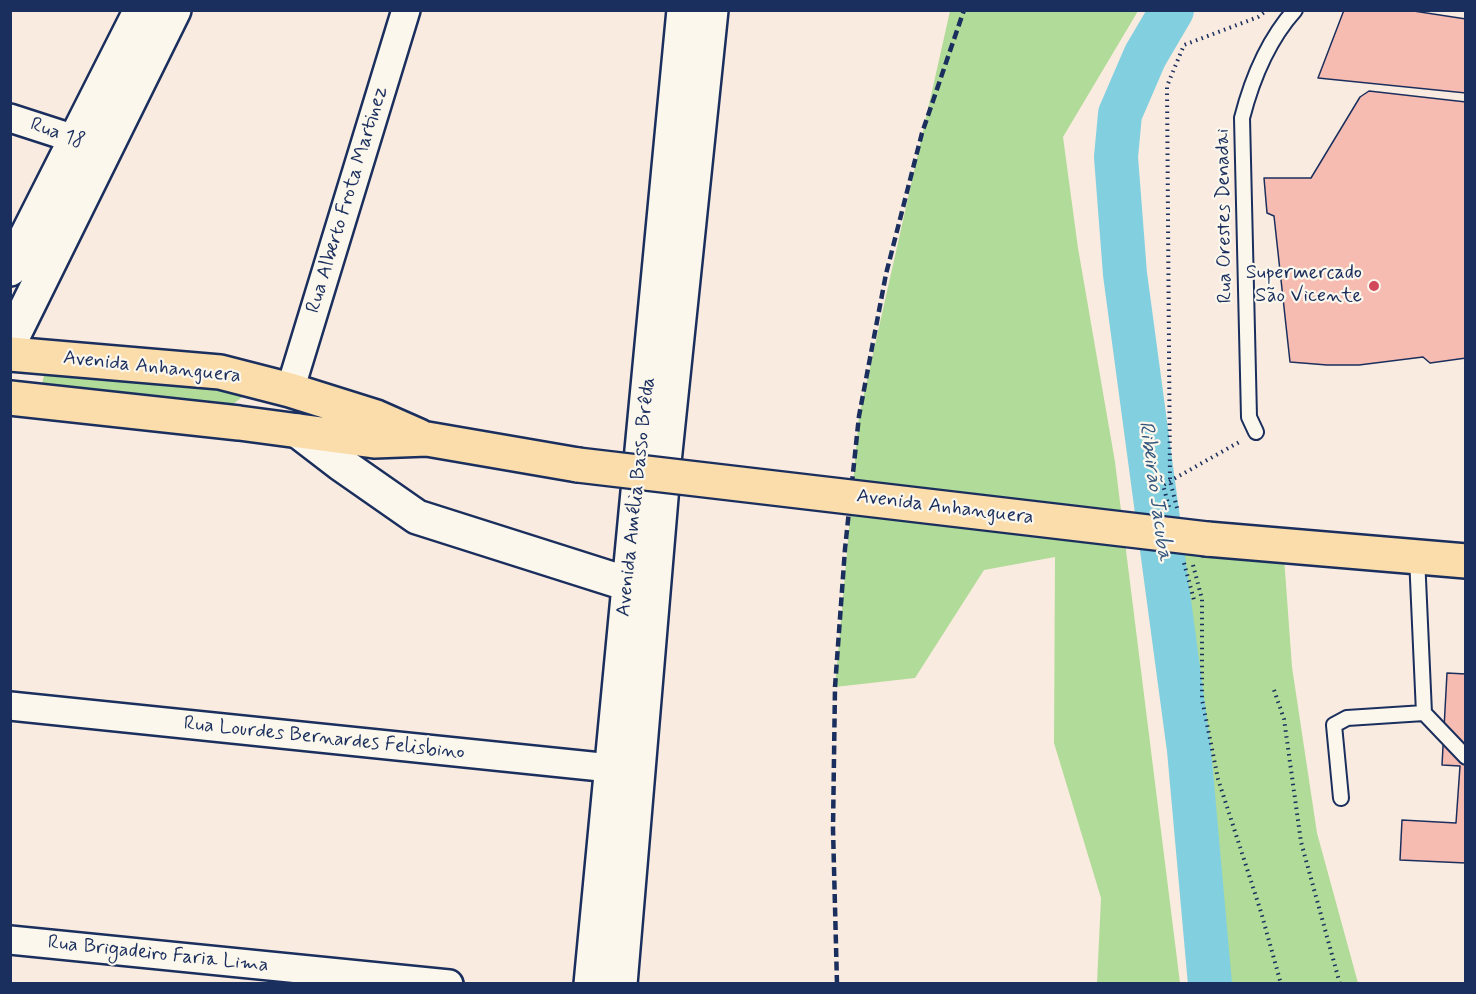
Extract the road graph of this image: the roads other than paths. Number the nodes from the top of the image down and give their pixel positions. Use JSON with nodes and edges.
{"nodes":[{"id":1,"x":141,"y":10,"type":"edge"},
{"id":2,"x":174,"y":10,"type":"edge"},
{"id":3,"x":406,"y":10,"type":"edge"},
{"id":4,"x":684,"y":10,"type":"edge"},
{"id":5,"x":711,"y":10,"type":"edge"},
{"id":6,"x":1295,"y":10,"type":"edge"},
{"id":7,"x":10,"y":118,"type":"edge"},
{"id":8,"x":89,"y":145,"type":"junction"},
{"id":9,"x":10,"y":269,"type":"edge"},
{"id":10,"x":10,"y":342,"type":"edge"},
{"id":11,"x":10,"y":354,"type":"edge"},
{"id":12,"x":250,"y":378,"type":"junction"},
{"id":13,"x":290,"y":390,"type":"junction"},
{"id":14,"x":10,"y":398,"type":"edge"},
{"id":15,"x":239,"y":423,"type":"junction"},
{"id":16,"x":298,"y":431,"type":"junction"},
{"id":17,"x":1256,"y":432,"type":"road end"},
{"id":18,"x":427,"y":439,"type":"junction"},
{"id":19,"x":374,"y":441,"type":"junction"},
{"id":20,"x":375,"y":488,"type":"junction"},
{"id":21,"x":1417,"y":557,"type":"junction"},
{"id":22,"x":1466,"y":561,"type":"edge"},
{"id":23,"x":628,"y":584,"type":"junction"},
{"id":24,"x":10,"y":706,"type":"edge"},
{"id":25,"x":1424,"y":713,"type":"junction"},
{"id":26,"x":1466,"y":757,"type":"edge"},
{"id":27,"x":624,"y":770,"type":"junction"},
{"id":28,"x":1341,"y":798,"type":"dead end"},
{"id":29,"x":10,"y":940,"type":"edge"},
{"id":30,"x":449,"y":984,"type":"edge"},
{"id":31,"x":591,"y":984,"type":"edge"},
{"id":32,"x":620,"y":984,"type":"edge"}],
"edges":[{"from":1,"to":8,"type":"street"},
{"from":2,"to":8,"type":"street"},
{"from":3,"to":13,"type":"street","name":"Rua Alberto Frota Martinez"},
{"from":4,"to":23,"type":"street","name":"Avenida Amélia Basso Brêda"},
{"from":5,"to":27,"type":"street","name":"Avenida Amélia Basso Brêda"},
{"from":6,"to":17,"type":"lane","name":"Rua Orestes Denadai"},
{"from":7,"to":8,"type":"street","name":"Rua 18"},
{"from":8,"to":9,"type":"street"},
{"from":8,"to":10,"type":"street"},
{"from":11,"to":12,"type":"main road","name":"Avenida Anhanguera"},
{"from":12,"to":13,"type":"main road","name":"Avenida Anhanguera"},
{"from":12,"to":15,"type":"main road"},
{"from":13,"to":18,"type":"main road","name":"Avenida Anhanguera"},
{"from":14,"to":15,"type":"main road","name":"Avenida Anhanguera"},
{"from":15,"to":16,"type":"main road","name":"Avenida Anhanguera"},
{"from":16,"to":19,"type":"main road","name":"Avenida Anhanguera"},
{"from":16,"to":20,"type":"street"},
{"from":18,"to":19,"type":"main road","name":"Avenida Anhanguera"},
{"from":18,"to":21,"type":"main road","name":"Avenida Anhanguera","bridge":true},
{"from":19,"to":20,"type":"street"},
{"from":20,"to":23,"type":"street"},
{"from":21,"to":22,"type":"main road","name":"Avenida Anhanguera"},
{"from":21,"to":25,"type":"lane"},
{"from":23,"to":27,"type":"street","name":"Avenida Amélia Basso Brêda"},
{"from":24,"to":27,"type":"street","name":"Rua Lourdes Bernardes Felisbino"},
{"from":25,"to":26,"type":"lane"},
{"from":25,"to":28,"type":"lane"},
{"from":27,"to":31,"type":"street","name":"Avenida Amélia Basso Brêda"},
{"from":27,"to":32,"type":"street","name":"Avenida Amélia Basso Brêda"},
{"from":29,"to":30,"type":"street","name":"Rua Brigadeiro Faria Lima"}]}
